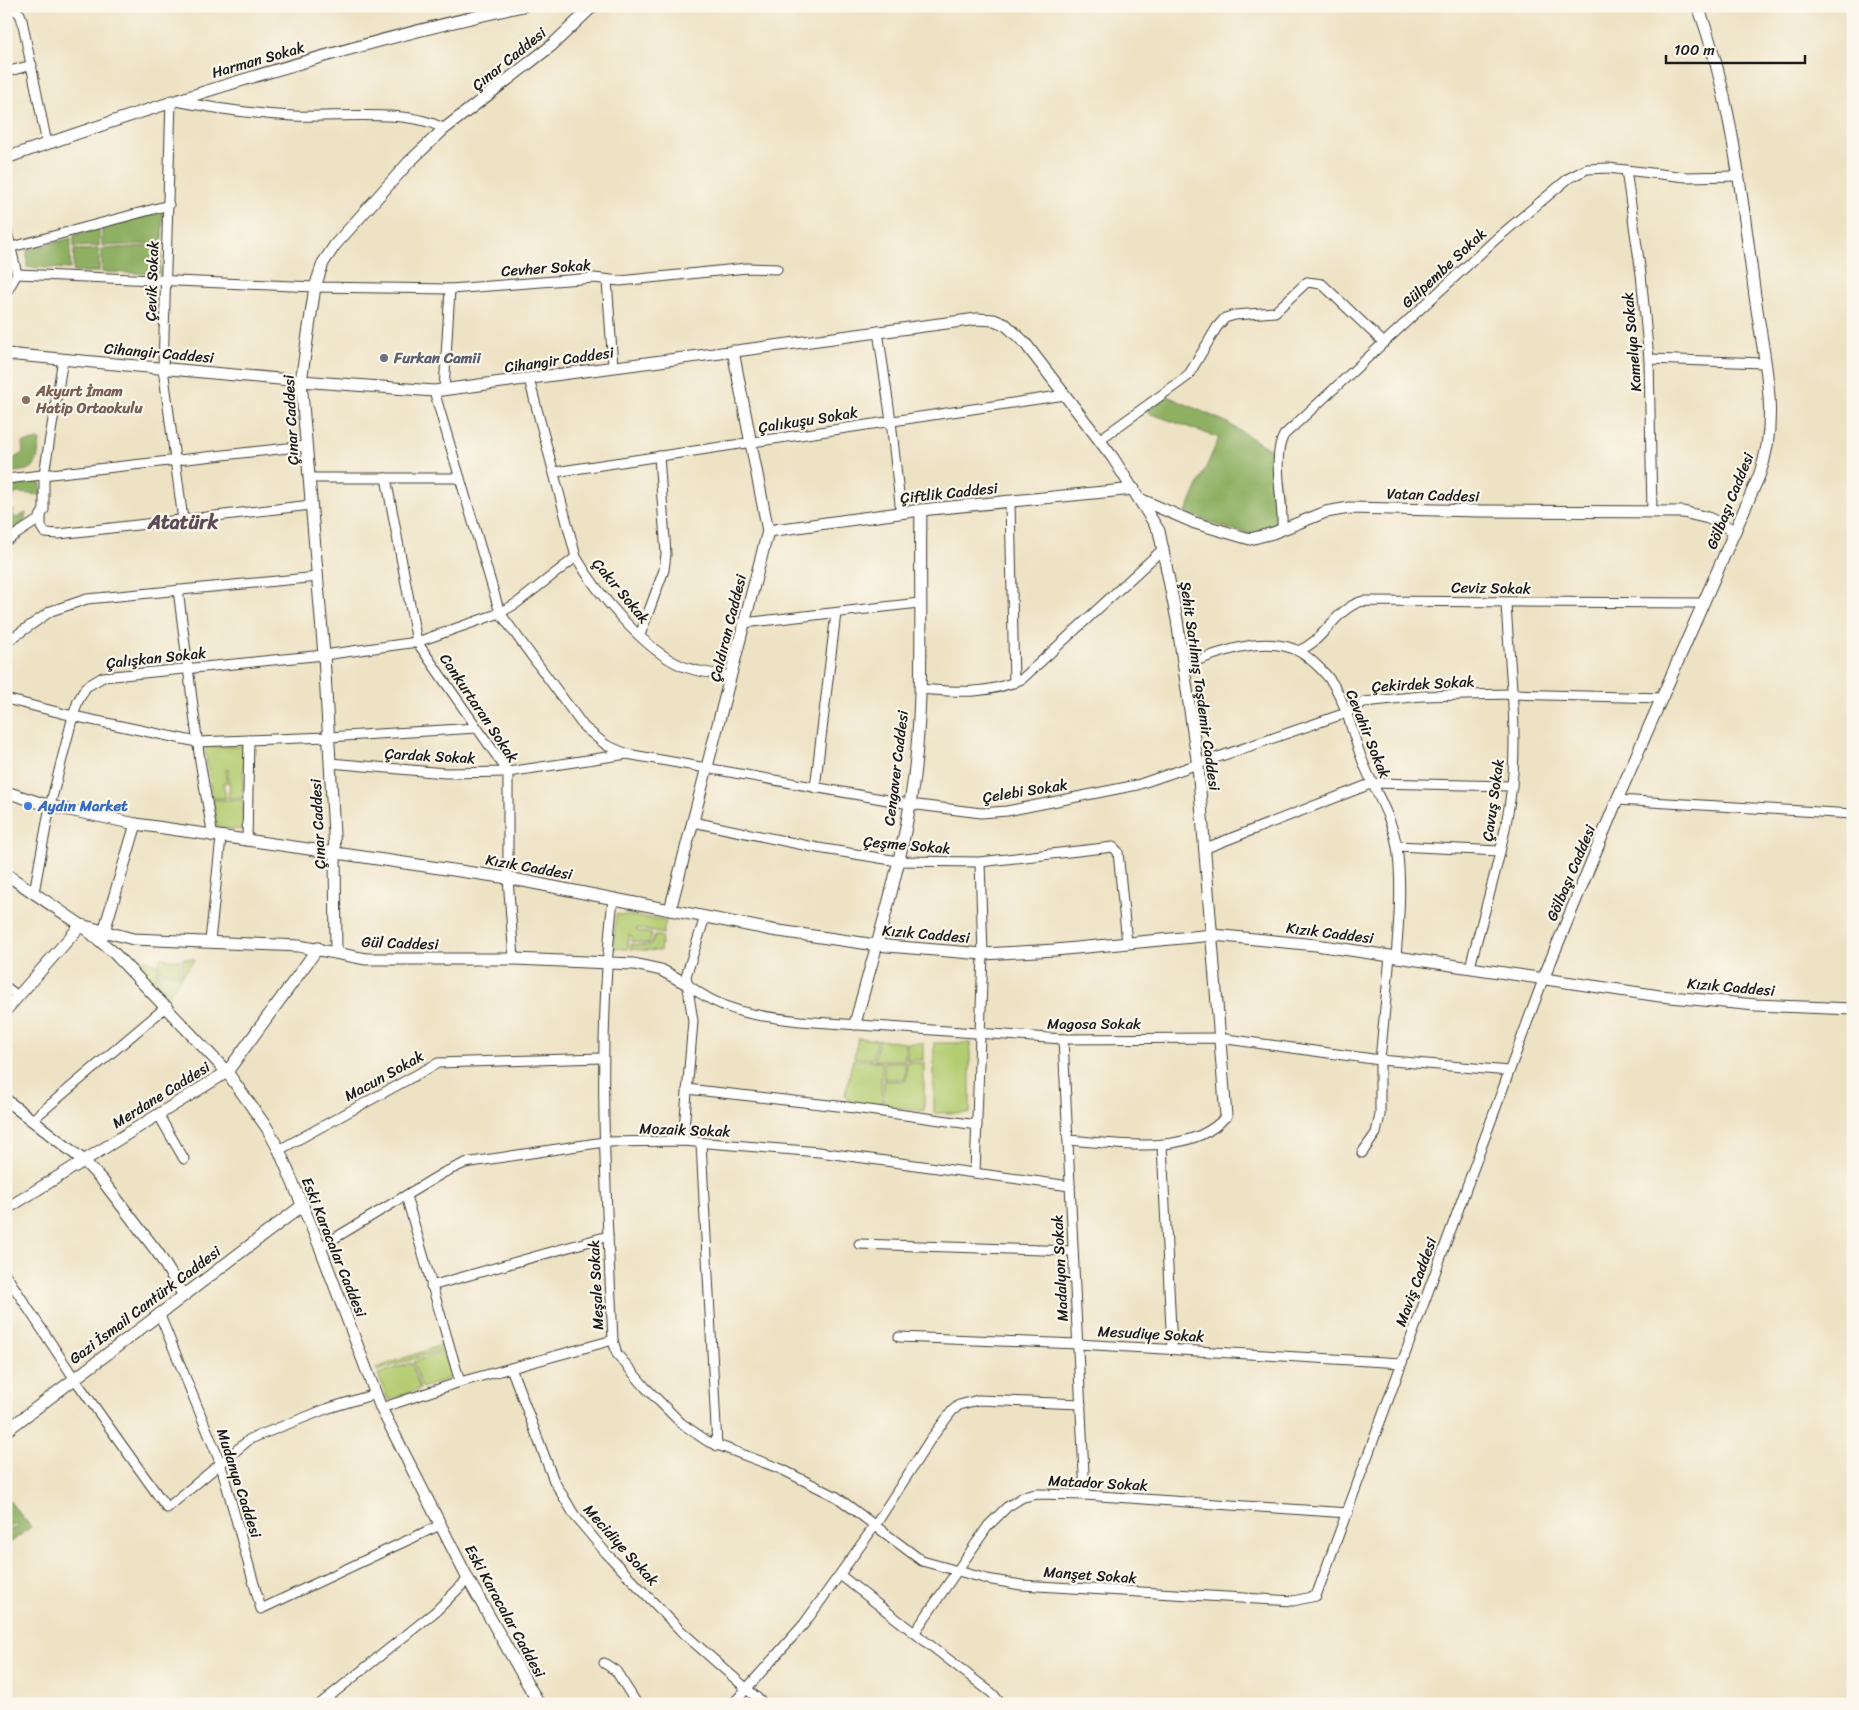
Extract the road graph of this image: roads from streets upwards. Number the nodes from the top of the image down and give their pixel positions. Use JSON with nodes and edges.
{"nodes":[{"id":1,"x":9,"y":6,"type":"edge"},
{"id":2,"x":523,"y":6,"type":"edge"},
{"id":3,"x":593,"y":6,"type":"edge"},
{"id":4,"x":1698,"y":6,"type":"edge"},
{"id":5,"x":32,"y":65,"type":"junction"},
{"id":6,"x":6,"y":72,"type":"edge"},
{"id":7,"x":171,"y":100,"type":"junction"},
{"id":8,"x":444,"y":129,"type":"junction"},
{"id":9,"x":47,"y":144,"type":"junction"},
{"id":10,"x":6,"y":158,"type":"edge"},
{"id":11,"x":1626,"y":170,"type":"junction"},
{"id":12,"x":1740,"y":176,"type":"junction"},
{"id":13,"x":169,"y":205,"type":"junction"},
{"id":14,"x":6,"y":227,"type":"edge"},
{"id":15,"x":12,"y":248,"type":"junction"},
{"id":16,"x":777,"y":269,"type":"dead end"},
{"id":17,"x":17,"y":274,"type":"junction"},
{"id":18,"x":165,"y":280,"type":"junction"},
{"id":19,"x":607,"y":280,"type":"junction"},
{"id":20,"x":315,"y":287,"type":"junction"},
{"id":21,"x":450,"y":289,"type":"junction"},
{"id":22,"x":6,"y":293,"type":"edge"},
{"id":23,"x":994,"y":320,"type":"joint"},
{"id":24,"x":878,"y":331,"type":"junction"},
{"id":25,"x":1384,"y":343,"type":"junction"},
{"id":26,"x":733,"y":351,"type":"junction"},
{"id":27,"x":6,"y":354,"type":"edge"},
{"id":28,"x":63,"y":359,"type":"junction"},
{"id":29,"x":1649,"y":359,"type":"junction"},
{"id":30,"x":1764,"y":363,"type":"junction"},
{"id":31,"x":613,"y":367,"type":"junction"},
{"id":32,"x":163,"y":368,"type":"junction"},
{"id":33,"x":529,"y":379,"type":"junction"},
{"id":34,"x":301,"y":382,"type":"junction"},
{"id":35,"x":439,"y":390,"type":"junction"},
{"id":36,"x":1065,"y":395,"type":"junction"},
{"id":37,"x":891,"y":421,"type":"junction"},
{"id":38,"x":1099,"y":440,"type":"junction"},
{"id":39,"x":751,"y":442,"type":"junction"},
{"id":40,"x":306,"y":446,"type":"junction"},
{"id":41,"x":659,"y":456,"type":"junction"},
{"id":42,"x":175,"y":461,"type":"junction"},
{"id":43,"x":555,"y":472,"type":"junction"},
{"id":44,"x":44,"y":474,"type":"junction"},
{"id":45,"x":309,"y":478,"type":"junction"},
{"id":46,"x":386,"y":478,"type":"junction"},
{"id":47,"x":460,"y":478,"type":"junction"},
{"id":48,"x":6,"y":479,"type":"edge"},
{"id":49,"x":1134,"y":489,"type":"junction"},
{"id":50,"x":1140,"y":499,"type":"junction"},
{"id":51,"x":1010,"y":501,"type":"junction"},
{"id":52,"x":311,"y":505,"type":"junction"},
{"id":53,"x":921,"y":510,"type":"junction"},
{"id":54,"x":1652,"y":512,"type":"junction"},
{"id":55,"x":901,"y":513,"type":"junction"},
{"id":56,"x":41,"y":516,"type":"junction"},
{"id":57,"x":183,"y":520,"type":"junction"},
{"id":58,"x":1282,"y":529,"type":"junction"},
{"id":59,"x":768,"y":531,"type":"junction"},
{"id":60,"x":1735,"y":531,"type":"junction"},
{"id":61,"x":6,"y":541,"type":"edge"},
{"id":62,"x":1164,"y":548,"type":"junction"},
{"id":63,"x":576,"y":557,"type":"junction"},
{"id":64,"x":318,"y":578,"type":"junction"},
{"id":65,"x":178,"y":590,"type":"junction"},
{"id":66,"x":919,"y":603,"type":"junction"},
{"id":67,"x":1506,"y":603,"type":"junction"},
{"id":68,"x":1703,"y":603,"type":"junction"},
{"id":69,"x":500,"y":613,"type":"junction"},
{"id":70,"x":836,"y":613,"type":"junction"},
{"id":71,"x":744,"y":623,"type":"junction"},
{"id":72,"x":640,"y":635,"type":"junction"},
{"id":73,"x":7,"y":642,"type":"edge"},
{"id":74,"x":417,"y":642,"type":"junction"},
{"id":75,"x":1298,"y":651,"type":"junction"},
{"id":76,"x":324,"y":655,"type":"junction"},
{"id":77,"x":1184,"y":665,"type":"junction"},
{"id":78,"x":188,"y":669,"type":"junction"},
{"id":79,"x":731,"y":676,"type":"junction"},
{"id":80,"x":1014,"y":683,"type":"junction"},
{"id":81,"x":920,"y":689,"type":"junction"},
{"id":82,"x":1511,"y":694,"type":"junction"},
{"id":83,"x":1662,"y":698,"type":"junction"},
{"id":84,"x":6,"y":699,"type":"edge"},
{"id":85,"x":1346,"y":713,"type":"junction"},
{"id":86,"x":73,"y":716,"type":"junction"},
{"id":87,"x":476,"y":728,"type":"junction"},
{"id":88,"x":328,"y":737,"type":"junction"},
{"id":89,"x":249,"y":740,"type":"junction"},
{"id":90,"x":197,"y":742,"type":"junction"},
{"id":91,"x":627,"y":754,"type":"junction"},
{"id":92,"x":330,"y":763,"type":"junction"},
{"id":93,"x":1198,"y":766,"type":"junction"},
{"id":94,"x":706,"y":770,"type":"junction"},
{"id":95,"x":508,"y":772,"type":"junction"},
{"id":96,"x":1373,"y":784,"type":"junction"},
{"id":97,"x":1512,"y":786,"type":"junction"},
{"id":98,"x":815,"y":788,"type":"junction"},
{"id":99,"x":6,"y":792,"type":"edge"},
{"id":100,"x":1618,"y":800,"type":"junction"},
{"id":101,"x":910,"y":804,"type":"junction"},
{"id":102,"x":50,"y":806,"type":"junction"},
{"id":103,"x":1853,"y":814,"type":"edge"},
{"id":104,"x":693,"y":822,"type":"junction"},
{"id":105,"x":136,"y":824,"type":"junction"},
{"id":106,"x":217,"y":837,"type":"junction"},
{"id":107,"x":246,"y":841,"type":"junction"},
{"id":108,"x":1396,"y":846,"type":"junction"},
{"id":109,"x":1206,"y":848,"type":"junction"},
{"id":110,"x":1500,"y":851,"type":"junction"},
{"id":111,"x":335,"y":852,"type":"junction"},
{"id":112,"x":898,"y":861,"type":"junction"},
{"id":113,"x":980,"y":862,"type":"junction"},
{"id":114,"x":6,"y":874,"type":"edge"},
{"id":115,"x":508,"y":878,"type":"junction"},
{"id":116,"x":34,"y":892,"type":"junction"},
{"id":117,"x":613,"y":898,"type":"junction"},
{"id":118,"x":670,"y":910,"type":"junction"},
{"id":119,"x":705,"y":917,"type":"junction"},
{"id":120,"x":81,"y":925,"type":"junction"},
{"id":121,"x":1213,"y":935,"type":"junction"},
{"id":122,"x":103,"y":937,"type":"junction"},
{"id":123,"x":210,"y":941,"type":"junction"},
{"id":124,"x":1127,"y":943,"type":"junction"},
{"id":125,"x":876,"y":945,"type":"junction"},
{"id":126,"x":318,"y":948,"type":"junction"},
{"id":127,"x":336,"y":952,"type":"junction"},
{"id":128,"x":983,"y":954,"type":"junction"},
{"id":129,"x":1393,"y":956,"type":"junction"},
{"id":130,"x":514,"y":960,"type":"junction"},
{"id":131,"x":606,"y":962,"type":"junction"},
{"id":132,"x":1470,"y":967,"type":"junction"},
{"id":133,"x":1544,"y":977,"type":"junction"},
{"id":134,"x":687,"y":984,"type":"junction"},
{"id":135,"x":6,"y":987,"type":"edge"},
{"id":136,"x":18,"y":996,"type":"junction"},
{"id":137,"x":167,"y":1006,"type":"junction"},
{"id":138,"x":1853,"y":1009,"type":"edge"},
{"id":139,"x":6,"y":1010,"type":"edge"},
{"id":140,"x":855,"y":1024,"type":"junction"},
{"id":141,"x":980,"y":1034,"type":"junction"},
{"id":142,"x":1218,"y":1038,"type":"junction"},
{"id":143,"x":1062,"y":1039,"type":"junction"},
{"id":144,"x":602,"y":1058,"type":"junction"},
{"id":145,"x":1380,"y":1060,"type":"junction"},
{"id":146,"x":1509,"y":1071,"type":"junction"},
{"id":147,"x":227,"y":1072,"type":"junction"},
{"id":148,"x":687,"y":1089,"type":"junction"},
{"id":149,"x":6,"y":1100,"type":"edge"},
{"id":150,"x":158,"y":1114,"type":"junction"},
{"id":151,"x":1226,"y":1116,"type":"joint"},
{"id":152,"x":32,"y":1120,"type":"junction"},
{"id":153,"x":977,"y":1125,"type":"junction"},
{"id":154,"x":1068,"y":1140,"type":"junction"},
{"id":155,"x":683,"y":1141,"type":"junction"},
{"id":156,"x":604,"y":1142,"type":"junction"},
{"id":157,"x":701,"y":1143,"type":"junction"},
{"id":158,"x":1162,"y":1145,"type":"junction"},
{"id":159,"x":279,"y":1150,"type":"junction"},
{"id":160,"x":1362,"y":1153,"type":"dead end"},
{"id":161,"x":184,"y":1159,"type":"dead end"},
{"id":162,"x":83,"y":1160,"type":"junction"},
{"id":163,"x":976,"y":1173,"type":"junction"},
{"id":164,"x":1070,"y":1186,"type":"junction"},
{"id":165,"x":406,"y":1196,"type":"junction"},
{"id":166,"x":8,"y":1204,"type":"edge"},
{"id":167,"x":303,"y":1205,"type":"junction"},
{"id":168,"x":608,"y":1236,"type":"junction"},
{"id":169,"x":859,"y":1244,"type":"dead end"},
{"id":170,"x":320,"y":1247,"type":"junction"},
{"id":171,"x":1073,"y":1251,"type":"junction"},
{"id":172,"x":6,"y":1275,"type":"edge"},
{"id":173,"x":431,"y":1286,"type":"junction"},
{"id":174,"x":183,"y":1294,"type":"junction"},
{"id":175,"x":159,"y":1313,"type":"junction"},
{"id":176,"x":899,"y":1337,"type":"dead end"},
{"id":177,"x":613,"y":1340,"type":"junction"},
{"id":178,"x":1078,"y":1344,"type":"junction"},
{"id":179,"x":1172,"y":1349,"type":"junction"},
{"id":180,"x":1402,"y":1363,"type":"junction"},
{"id":181,"x":510,"y":1368,"type":"junction"},
{"id":182,"x":74,"y":1378,"type":"junction"},
{"id":183,"x":460,"y":1382,"type":"junction"},
{"id":184,"x":375,"y":1394,"type":"junction"},
{"id":185,"x":1081,"y":1404,"type":"junction"},
{"id":186,"x":382,"y":1408,"type":"junction"},
{"id":187,"x":6,"y":1431,"type":"edge"},
{"id":188,"x":717,"y":1446,"type":"junction"},
{"id":189,"x":220,"y":1462,"type":"junction"},
{"id":190,"x":1086,"y":1495,"type":"junction"},
{"id":191,"x":1348,"y":1513,"type":"junction"},
{"id":192,"x":876,"y":1524,"type":"junction"},
{"id":193,"x":440,"y":1525,"type":"junction"},
{"id":194,"x":956,"y":1571,"type":"junction"},
{"id":195,"x":840,"y":1575,"type":"junction"},
{"id":196,"x":468,"y":1579,"type":"junction"},
{"id":197,"x":1316,"y":1596,"type":"joint"},
{"id":198,"x":915,"y":1632,"type":"junction"},
{"id":199,"x":604,"y":1663,"type":"dead end"},
{"id":200,"x":746,"y":1690,"type":"junction"},
{"id":201,"x":320,"y":1704,"type":"edge"},
{"id":202,"x":540,"y":1704,"type":"edge"},
{"id":203,"x":637,"y":1704,"type":"edge"},
{"id":204,"x":733,"y":1704,"type":"edge"},
{"id":205,"x":764,"y":1704,"type":"edge"},
{"id":206,"x":1001,"y":1704,"type":"edge"}],
"edges":[{"from":1,"to":5,"type":"street"},
{"from":2,"to":7,"type":"street","name":"Harman Sokak"},
{"from":3,"to":8,"type":"street","name":"Çınar Caddesi"},
{"from":4,"to":12,"type":"street","name":"Gölbaşı Caddesi"},
{"from":5,"to":6,"type":"street"},
{"from":5,"to":9,"type":"street"},
{"from":7,"to":8,"type":"street"},
{"from":7,"to":9,"type":"street","name":"Harman Sokak"},
{"from":7,"to":13,"type":"street","name":"Çevik Sokak"},
{"from":8,"to":20,"type":"street","name":"Çınar Caddesi"},
{"from":9,"to":10,"type":"street","name":"Harman Sokak"},
{"from":11,"to":12,"type":"street","name":"Gülpembe Sokak"},
{"from":11,"to":25,"type":"street","name":"Gülpembe Sokak"},
{"from":11,"to":29,"type":"street","name":"Kamelya Sokak"},
{"from":12,"to":30,"type":"street","name":"Gölbaşı Caddesi"},
{"from":13,"to":15,"type":"street"},
{"from":13,"to":18,"type":"street","name":"Çevik Sokak"},
{"from":14,"to":15,"type":"street"},
{"from":15,"to":17,"type":"street"},
{"from":16,"to":19,"type":"street","name":"Cevher Sokak"},
{"from":17,"to":18,"type":"street","name":"Cevher Sokak"},
{"from":17,"to":22,"type":"street"},
{"from":18,"to":20,"type":"street","name":"Cevher Sokak"},
{"from":18,"to":32,"type":"street","name":"Çevik Sokak"},
{"from":19,"to":21,"type":"street","name":"Cevher Sokak"},
{"from":19,"to":31,"type":"street"},
{"from":20,"to":21,"type":"street","name":"Cevher Sokak"},
{"from":20,"to":34,"type":"street","name":"Çınar Caddesi"},
{"from":21,"to":35,"type":"street"},
{"from":23,"to":24,"type":"street","name":"Cihangir Caddesi"},
{"from":23,"to":36,"type":"street","name":"Şehit Satılmış Taşdemir Caddesi"},
{"from":24,"to":26,"type":"street","name":"Cihangir Caddesi"},
{"from":24,"to":37,"type":"street"},
{"from":25,"to":38,"type":"street"},
{"from":25,"to":58,"type":"street","name":"Gülpembe Sokak"},
{"from":26,"to":31,"type":"street","name":"Cihangir Caddesi"},
{"from":26,"to":39,"type":"street","name":"Çaldıran Caddesi"},
{"from":27,"to":28,"type":"street","name":"Cihangir Caddesi"},
{"from":28,"to":32,"type":"street","name":"Cihangir Caddesi"},
{"from":28,"to":44,"type":"street"},
{"from":29,"to":30,"type":"street"},
{"from":29,"to":54,"type":"street","name":"Kamelya Sokak"},
{"from":30,"to":60,"type":"street","name":"Gölbaşı Caddesi"},
{"from":31,"to":33,"type":"street","name":"Cihangir Caddesi"},
{"from":32,"to":34,"type":"street","name":"Cihangir Caddesi"},
{"from":32,"to":42,"type":"street","name":"Çevik Sokak"},
{"from":33,"to":35,"type":"street","name":"Cihangir Caddesi"},
{"from":33,"to":43,"type":"street","name":"Çakır Sokak"},
{"from":34,"to":35,"type":"street","name":"Cihangir Caddesi"},
{"from":34,"to":40,"type":"street","name":"Çınar Caddesi"},
{"from":35,"to":47,"type":"street"},
{"from":36,"to":37,"type":"street","name":"Çalıkuşu Sokak"},
{"from":36,"to":38,"type":"street","name":"Şehit Satılmış Taşdemir Caddesi"},
{"from":37,"to":39,"type":"street","name":"Çalıkuşu Sokak"},
{"from":37,"to":55,"type":"street"},
{"from":38,"to":49,"type":"street","name":"Şehit Satılmış Taşdemir Caddesi"},
{"from":39,"to":41,"type":"street","name":"Çalıkuşu Sokak"},
{"from":39,"to":59,"type":"street","name":"Çaldıran Caddesi"},
{"from":40,"to":42,"type":"street"},
{"from":40,"to":45,"type":"street","name":"Çınar Caddesi"},
{"from":41,"to":43,"type":"street","name":"Çalıkuşu Sokak"},
{"from":41,"to":72,"type":"street"},
{"from":42,"to":44,"type":"street"},
{"from":42,"to":57,"type":"street","name":"Çevik Sokak"},
{"from":43,"to":63,"type":"street","name":"Çakır Sokak"},
{"from":44,"to":48,"type":"street"},
{"from":44,"to":56,"type":"street"},
{"from":45,"to":46,"type":"street"},
{"from":45,"to":52,"type":"street","name":"Çınar Caddesi"},
{"from":46,"to":47,"type":"street"},
{"from":46,"to":74,"type":"street","name":"Cankurtaran Sokak"},
{"from":47,"to":69,"type":"street"},
{"from":49,"to":50,"type":"street","name":"Şehit Satılmış Taşdemir Caddesi"},
{"from":49,"to":51,"type":"street","name":"Çiftlik Caddesi"},
{"from":50,"to":58,"type":"street","name":"Vatan Caddesi"},
{"from":50,"to":62,"type":"street","name":"Şehit Satılmış Taşdemir Caddesi"},
{"from":51,"to":53,"type":"street","name":"Çiftlik Caddesi"},
{"from":51,"to":80,"type":"street"},
{"from":52,"to":57,"type":"street"},
{"from":52,"to":64,"type":"street","name":"Çınar Caddesi"},
{"from":53,"to":55,"type":"street","name":"Çiftlik Caddesi"},
{"from":53,"to":66,"type":"street","name":"Cengaver Caddesi"},
{"from":54,"to":58,"type":"street","name":"Vatan Caddesi"},
{"from":54,"to":60,"type":"street","name":"Vatan Caddesi"},
{"from":55,"to":59,"type":"street","name":"Çiftlik Caddesi"},
{"from":56,"to":57,"type":"street"},
{"from":56,"to":61,"type":"street"},
{"from":59,"to":71,"type":"street","name":"Çaldıran Caddesi"},
{"from":60,"to":68,"type":"street","name":"Gölbaşı Caddesi"},
{"from":62,"to":77,"type":"street","name":"Şehit Satılmış Taşdemir Caddesi"},
{"from":62,"to":80,"type":"street"},
{"from":63,"to":69,"type":"street","name":"Çalışkan Sokak"},
{"from":63,"to":72,"type":"street","name":"Çakır Sokak"},
{"from":64,"to":65,"type":"street"},
{"from":64,"to":76,"type":"street","name":"Çınar Caddesi"},
{"from":65,"to":73,"type":"street"},
{"from":65,"to":78,"type":"street"},
{"from":66,"to":70,"type":"street"},
{"from":66,"to":81,"type":"street","name":"Cengaver Caddesi"},
{"from":67,"to":68,"type":"street","name":"Ceviz Sokak"},
{"from":67,"to":75,"type":"street","name":"Ceviz Sokak"},
{"from":67,"to":82,"type":"street","name":"Çavuş Sokak"},
{"from":68,"to":83,"type":"street","name":"Gölbaşı Caddesi"},
{"from":69,"to":74,"type":"street","name":"Çalışkan Sokak"},
{"from":69,"to":91,"type":"street"},
{"from":70,"to":71,"type":"street"},
{"from":70,"to":98,"type":"street"},
{"from":71,"to":79,"type":"street","name":"Çaldıran Caddesi"},
{"from":72,"to":79,"type":"street","name":"Çakır Sokak"},
{"from":74,"to":76,"type":"street","name":"Çalışkan Sokak"},
{"from":74,"to":87,"type":"street","name":"Cankurtaran Sokak"},
{"from":75,"to":77,"type":"street"},
{"from":75,"to":85,"type":"street","name":"Cevahir Sokak"},
{"from":76,"to":78,"type":"street","name":"Çalışkan Sokak"},
{"from":76,"to":88,"type":"street","name":"Çınar Caddesi"},
{"from":77,"to":93,"type":"street","name":"Şehit Satılmış Taşdemir Caddesi"},
{"from":78,"to":86,"type":"street","name":"Çalışkan Sokak"},
{"from":78,"to":90,"type":"street"},
{"from":79,"to":94,"type":"street","name":"Çaldıran Caddesi"},
{"from":80,"to":81,"type":"street"},
{"from":81,"to":101,"type":"street","name":"Cengaver Caddesi"},
{"from":82,"to":83,"type":"street","name":"Çekirdek Sokak"},
{"from":82,"to":85,"type":"street","name":"Çekirdek Sokak"},
{"from":82,"to":97,"type":"street","name":"Çavuş Sokak"},
{"from":83,"to":100,"type":"street","name":"Gölbaşı Caddesi"},
{"from":84,"to":86,"type":"street"},
{"from":85,"to":93,"type":"street","name":"Çekirdek Sokak"},
{"from":85,"to":96,"type":"street","name":"Cevahir Sokak"},
{"from":86,"to":90,"type":"street"},
{"from":86,"to":102,"type":"street","name":"Çalışkan Sokak"},
{"from":87,"to":88,"type":"street"},
{"from":87,"to":95,"type":"street","name":"Cankurtaran Sokak"},
{"from":88,"to":89,"type":"street"},
{"from":88,"to":92,"type":"street","name":"Çınar Caddesi"},
{"from":89,"to":90,"type":"street"},
{"from":89,"to":107,"type":"street"},
{"from":90,"to":106,"type":"street"},
{"from":91,"to":94,"type":"street","name":"Çardak Sokak"},
{"from":91,"to":95,"type":"street","name":"Çardak Sokak"},
{"from":92,"to":95,"type":"street","name":"Çardak Sokak"},
{"from":92,"to":111,"type":"street","name":"Çınar Caddesi"},
{"from":93,"to":101,"type":"street","name":"Çelebi Sokak"},
{"from":93,"to":109,"type":"street","name":"Şehit Satılmış Taşdemir Caddesi"},
{"from":94,"to":98,"type":"street","name":"Çelebi Sokak"},
{"from":94,"to":104,"type":"street","name":"Çaldıran Caddesi"},
{"from":95,"to":115,"type":"street","name":"Cankurtaran Sokak"},
{"from":96,"to":97,"type":"street"},
{"from":96,"to":108,"type":"street","name":"Cevahir Sokak"},
{"from":96,"to":109,"type":"street"},
{"from":97,"to":110,"type":"street","name":"Çavuş Sokak"},
{"from":98,"to":101,"type":"street","name":"Çelebi Sokak"},
{"from":99,"to":102,"type":"street","name":"Kızık Caddesi"},
{"from":100,"to":103,"type":"street"},
{"from":100,"to":133,"type":"street","name":"Gölbaşı Caddesi"},
{"from":101,"to":112,"type":"street","name":"Cengaver Caddesi"},
{"from":102,"to":105,"type":"street","name":"Kızık Caddesi"},
{"from":102,"to":116,"type":"street","name":"Çalışkan Sokak"},
{"from":104,"to":112,"type":"street","name":"Çeşme Sokak"},
{"from":104,"to":118,"type":"street","name":"Çaldıran Caddesi"},
{"from":105,"to":106,"type":"street","name":"Kızık Caddesi"},
{"from":105,"to":122,"type":"street"},
{"from":106,"to":107,"type":"street","name":"Kızık Caddesi"},
{"from":106,"to":123,"type":"street"},
{"from":107,"to":111,"type":"street","name":"Kızık Caddesi"},
{"from":108,"to":110,"type":"street"},
{"from":108,"to":129,"type":"street","name":"Cevahir Sokak"},
{"from":109,"to":121,"type":"street","name":"Şehit Satılmış Taşdemir Caddesi"},
{"from":110,"to":132,"type":"street","name":"Çavuş Sokak"},
{"from":111,"to":115,"type":"street","name":"Kızık Caddesi"},
{"from":111,"to":127,"type":"street","name":"Çınar Caddesi"},
{"from":112,"to":113,"type":"street","name":"Çeşme Sokak"},
{"from":112,"to":125,"type":"street","name":"Cengaver Caddesi"},
{"from":113,"to":124,"type":"street","name":"Çeşme Sokak"},
{"from":113,"to":128,"type":"street"},
{"from":114,"to":116,"type":"street","name":"Eski Karacalar Caddesi"},
{"from":115,"to":117,"type":"street","name":"Kızık Caddesi"},
{"from":115,"to":130,"type":"street","name":"Cankurtaran Sokak"},
{"from":116,"to":120,"type":"street","name":"Eski Karacalar Caddesi"},
{"from":117,"to":118,"type":"street","name":"Kızık Caddesi"},
{"from":117,"to":131,"type":"street","name":"Meşale Sokak"},
{"from":118,"to":119,"type":"street","name":"Kızık Caddesi"},
{"from":119,"to":125,"type":"street","name":"Kızık Caddesi"},
{"from":119,"to":134,"type":"street"},
{"from":120,"to":122,"type":"street","name":"Eski Karacalar Caddesi"},
{"from":120,"to":136,"type":"street"},
{"from":121,"to":124,"type":"street","name":"Kızık Caddesi"},
{"from":121,"to":129,"type":"street","name":"Kızık Caddesi"},
{"from":121,"to":142,"type":"street","name":"Şehit Satılmış Taşdemir Caddesi"},
{"from":122,"to":123,"type":"street","name":"Gül Caddesi"},
{"from":122,"to":137,"type":"street","name":"Eski Karacalar Caddesi"},
{"from":123,"to":126,"type":"street","name":"Gül Caddesi"},
{"from":124,"to":128,"type":"street","name":"Kızık Caddesi"},
{"from":125,"to":128,"type":"street","name":"Kızık Caddesi"},
{"from":125,"to":140,"type":"street","name":"Cengaver Caddesi"},
{"from":126,"to":127,"type":"street","name":"Gül Caddesi"},
{"from":126,"to":147,"type":"street","name":"Merdane Caddesi"},
{"from":127,"to":130,"type":"street","name":"Gül Caddesi"},
{"from":128,"to":141,"type":"street"},
{"from":129,"to":132,"type":"street","name":"Kızık Caddesi"},
{"from":129,"to":145,"type":"street","name":"Cevahir Sokak"},
{"from":130,"to":131,"type":"street","name":"Gül Caddesi"},
{"from":131,"to":134,"type":"street","name":"Gül Caddesi"},
{"from":131,"to":144,"type":"street","name":"Meşale Sokak"},
{"from":132,"to":133,"type":"street","name":"Kızık Caddesi"},
{"from":133,"to":138,"type":"street","name":"Kızık Caddesi"},
{"from":133,"to":146,"type":"street","name":"Maviş Caddesi"},
{"from":134,"to":140,"type":"street","name":"Magosa Sokak"},
{"from":134,"to":148,"type":"street"},
{"from":135,"to":136,"type":"street"},
{"from":136,"to":139,"type":"street"},
{"from":137,"to":147,"type":"street","name":"Eski Karacalar Caddesi"},
{"from":137,"to":152,"type":"street"},
{"from":140,"to":141,"type":"street","name":"Magosa Sokak"},
{"from":141,"to":143,"type":"street","name":"Magosa Sokak"},
{"from":141,"to":153,"type":"street"},
{"from":142,"to":143,"type":"street","name":"Magosa Sokak"},
{"from":142,"to":145,"type":"street","name":"Magosa Sokak"},
{"from":142,"to":151,"type":"street","name":"Şehit Satılmış Taşdemir Caddesi"},
{"from":143,"to":154,"type":"street","name":"Madalyon Sokak"},
{"from":144,"to":156,"type":"street","name":"Meşale Sokak"},
{"from":144,"to":159,"type":"street","name":"Macun Sokak"},
{"from":145,"to":146,"type":"street","name":"Magosa Sokak"},
{"from":145,"to":160,"type":"street","name":"Cevahir Sokak"},
{"from":146,"to":180,"type":"street","name":"Maviş Caddesi"},
{"from":147,"to":150,"type":"street","name":"Merdane Caddesi"},
{"from":147,"to":159,"type":"street","name":"Eski Karacalar Caddesi"},
{"from":148,"to":153,"type":"street"},
{"from":148,"to":155,"type":"street"},
{"from":149,"to":152,"type":"street"},
{"from":150,"to":161,"type":"street"},
{"from":150,"to":162,"type":"street","name":"Merdane Caddesi"},
{"from":151,"to":158,"type":"street"},
{"from":152,"to":162,"type":"street"},
{"from":153,"to":163,"type":"street"},
{"from":154,"to":158,"type":"street"},
{"from":154,"to":164,"type":"street","name":"Madalyon Sokak"},
{"from":155,"to":156,"type":"street","name":"Mozaik Sokak"},
{"from":155,"to":157,"type":"street","name":"Mozaik Sokak"},
{"from":156,"to":165,"type":"street","name":"Mozaik Sokak"},
{"from":156,"to":168,"type":"street","name":"Meşale Sokak"},
{"from":157,"to":163,"type":"street","name":"Mozaik Sokak"},
{"from":157,"to":188,"type":"street"},
{"from":158,"to":179,"type":"street"},
{"from":159,"to":167,"type":"street","name":"Eski Karacalar Caddesi"},
{"from":162,"to":166,"type":"street","name":"Merdane Caddesi"},
{"from":162,"to":174,"type":"street"},
{"from":163,"to":164,"type":"street","name":"Mozaik Sokak"},
{"from":164,"to":171,"type":"street","name":"Madalyon Sokak"},
{"from":165,"to":170,"type":"street","name":"Mozaik Sokak"},
{"from":165,"to":173,"type":"street"},
{"from":167,"to":170,"type":"street","name":"Eski Karacalar Caddesi"},
{"from":167,"to":174,"type":"street","name":"Gazi İsmail Cantürk Caddesi"},
{"from":168,"to":173,"type":"street"},
{"from":168,"to":177,"type":"street","name":"Meşale Sokak"},
{"from":169,"to":171,"type":"street"},
{"from":170,"to":184,"type":"street","name":"Eski Karacalar Caddesi"},
{"from":171,"to":178,"type":"street","name":"Madalyon Sokak"},
{"from":172,"to":182,"type":"street"},
{"from":173,"to":183,"type":"street"},
{"from":174,"to":175,"type":"street","name":"Gazi İsmail Cantürk Caddesi"},
{"from":175,"to":182,"type":"street","name":"Gazi İsmail Cantürk Caddesi"},
{"from":175,"to":189,"type":"street","name":"Mudanya Caddesi"},
{"from":176,"to":178,"type":"street","name":"Mesudiye Sokak"},
{"from":177,"to":181,"type":"street"},
{"from":177,"to":188,"type":"street","name":"Meşale Sokak"},
{"from":178,"to":179,"type":"street","name":"Mesudiye Sokak"},
{"from":178,"to":185,"type":"street","name":"Madalyon Sokak"},
{"from":179,"to":180,"type":"street","name":"Mesudiye Sokak"},
{"from":180,"to":191,"type":"street","name":"Maviş Caddesi"},
{"from":181,"to":183,"type":"street"},
{"from":181,"to":200,"type":"street","name":"Mecidiye Sokak"},
{"from":182,"to":187,"type":"street","name":"Gazi İsmail Cantürk Caddesi"},
{"from":182,"to":189,"type":"street"},
{"from":183,"to":186,"type":"street"},
{"from":184,"to":186,"type":"street","name":"Eski Karacalar Caddesi"},
{"from":184,"to":189,"type":"street"},
{"from":185,"to":190,"type":"street","name":"Madalyon Sokak"},
{"from":185,"to":192,"type":"street"},
{"from":186,"to":193,"type":"street","name":"Eski Karacalar Caddesi"},
{"from":188,"to":192,"type":"street","name":"Meşale Sokak"},
{"from":189,"to":193,"type":"street","name":"Mudanya Caddesi"},
{"from":190,"to":191,"type":"street","name":"Matador Sokak"},
{"from":190,"to":194,"type":"street","name":"Matador Sokak"},
{"from":191,"to":197,"type":"street","name":"Maviş Caddesi"},
{"from":192,"to":194,"type":"street","name":"Manşet Sokak"},
{"from":192,"to":195,"type":"street"},
{"from":193,"to":196,"type":"street","name":"Eski Karacalar Caddesi"},
{"from":194,"to":197,"type":"street","name":"Manşet Sokak"},
{"from":194,"to":198,"type":"street","name":"Matador Sokak"},
{"from":195,"to":198,"type":"street"},
{"from":195,"to":200,"type":"street"},
{"from":196,"to":201,"type":"street"},
{"from":196,"to":202,"type":"street","name":"Eski Karacalar Caddesi"},
{"from":198,"to":206,"type":"street"},
{"from":199,"to":203,"type":"street"},
{"from":200,"to":204,"type":"street"},
{"from":200,"to":205,"type":"street","name":"Mecidiye Sokak"}]}
